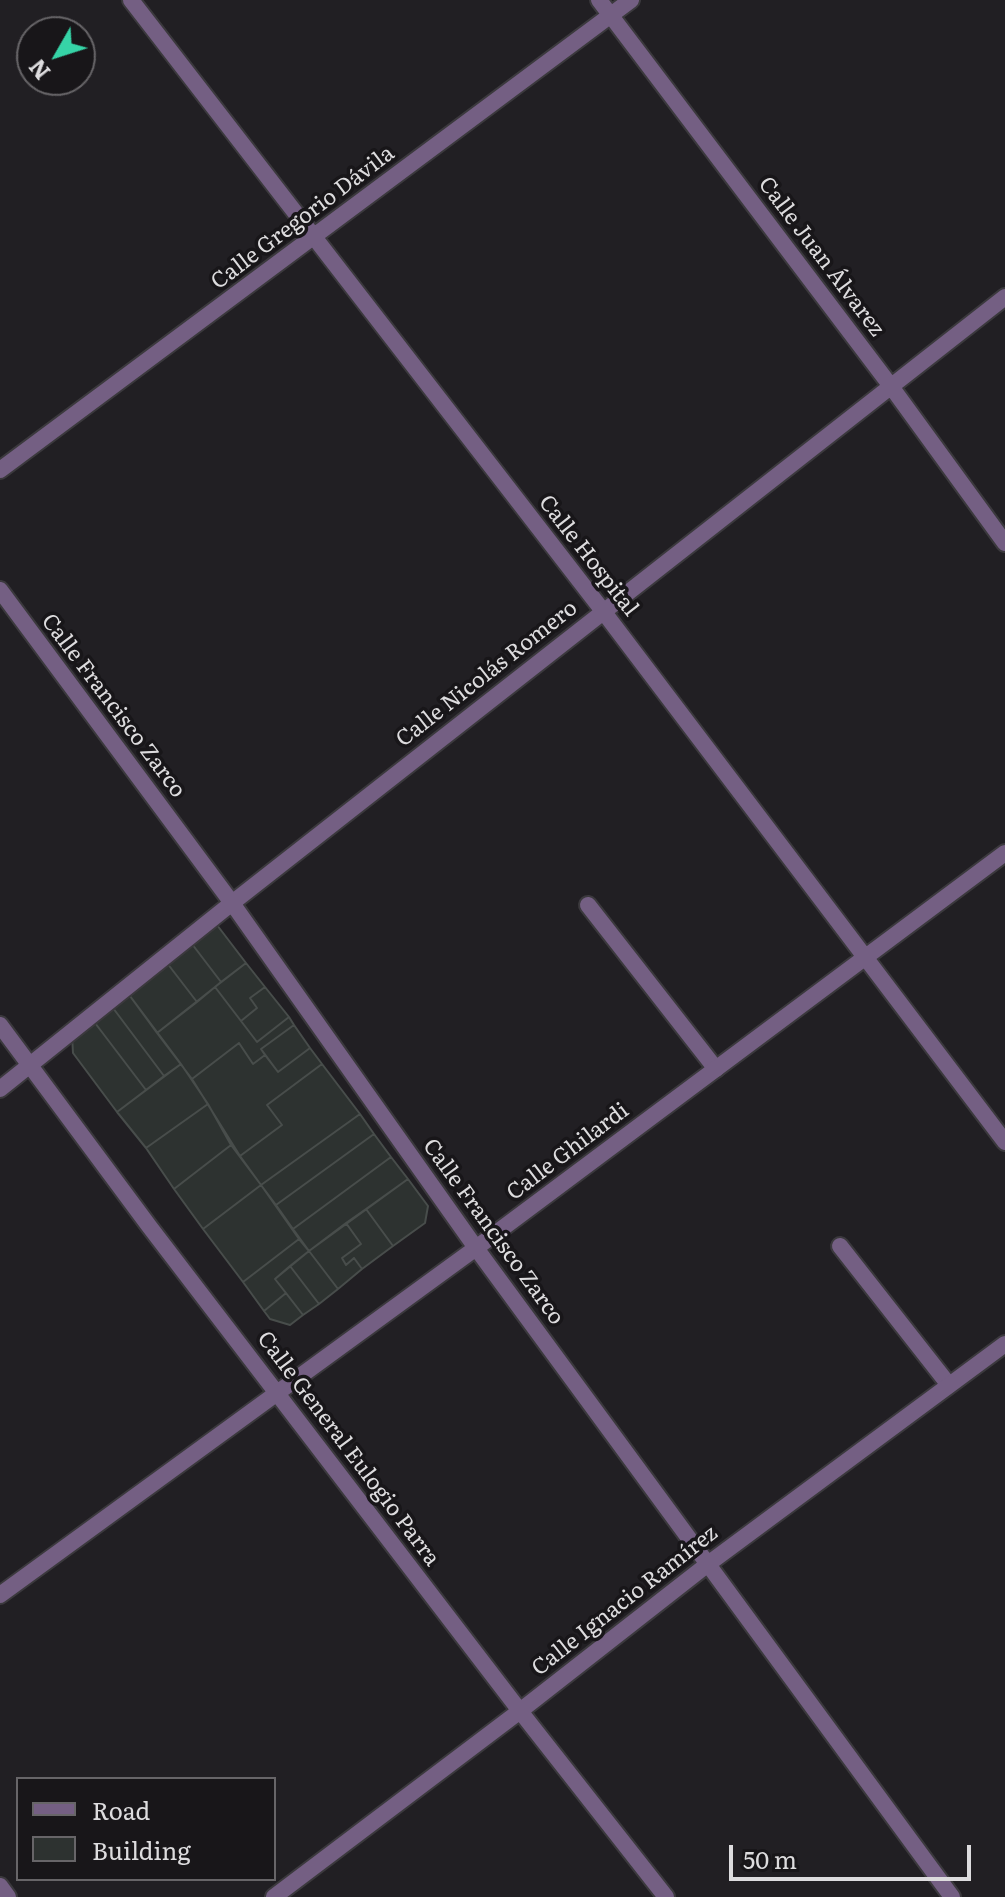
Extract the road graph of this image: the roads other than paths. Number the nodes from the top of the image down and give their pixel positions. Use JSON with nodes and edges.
{"nodes":[{"id":1,"x":131,"y":0,"type":"edge"},
{"id":2,"x":599,"y":0,"type":"edge"},
{"id":3,"x":631,"y":0,"type":"edge"},
{"id":4,"x":610,"y":15,"type":"junction"},
{"id":5,"x":314,"y":237,"type":"junction"},
{"id":6,"x":1005,"y":297,"type":"edge"},
{"id":7,"x":890,"y":385,"type":"junction"},
{"id":8,"x":0,"y":470,"type":"edge"},
{"id":9,"x":1005,"y":543,"type":"edge"},
{"id":10,"x":0,"y":590,"type":"edge"},
{"id":11,"x":603,"y":611,"type":"junction"},
{"id":12,"x":1005,"y":853,"type":"edge"},
{"id":13,"x":232,"y":903,"type":"junction"},
{"id":14,"x":588,"y":905,"type":"dead end"},
{"id":15,"x":864,"y":959,"type":"junction"},
{"id":16,"x":0,"y":1025,"type":"edge"},
{"id":17,"x":31,"y":1066,"type":"junction"},
{"id":18,"x":716,"y":1069,"type":"junction"},
{"id":19,"x":0,"y":1089,"type":"edge"},
{"id":20,"x":1005,"y":1142,"type":"edge"},
{"id":21,"x":840,"y":1246,"type":"dead end"},
{"id":22,"x":476,"y":1248,"type":"junction"},
{"id":23,"x":1005,"y":1344,"type":"edge"},
{"id":24,"x":949,"y":1385,"type":"junction"},
{"id":25,"x":277,"y":1392,"type":"junction"},
{"id":26,"x":708,"y":1564,"type":"junction"},
{"id":27,"x":0,"y":1595,"type":"edge"},
{"id":28,"x":520,"y":1711,"type":"junction"},
{"id":29,"x":0,"y":1886,"type":"edge"},
{"id":30,"x":8,"y":1897,"type":"edge"},
{"id":31,"x":274,"y":1897,"type":"edge"},
{"id":32,"x":666,"y":1897,"type":"edge"},
{"id":33,"x":952,"y":1897,"type":"edge"}],
"edges":[{"from":1,"to":5,"type":"street","name":"Calle Hospital"},
{"from":2,"to":4,"type":"street","name":"Calle Juan Álvarez"},
{"from":3,"to":4,"type":"street","name":"Calle Gregorio Dávila"},
{"from":4,"to":5,"type":"street","name":"Calle Gregorio Dávila"},
{"from":4,"to":7,"type":"street","name":"Calle Juan Álvarez"},
{"from":5,"to":8,"type":"street","name":"Calle Gregorio Dávila"},
{"from":5,"to":11,"type":"street","name":"Calle Hospital"},
{"from":6,"to":7,"type":"street","name":"Calle Nicolás Romero"},
{"from":7,"to":9,"type":"street","name":"Calle Juan Álvarez"},
{"from":7,"to":11,"type":"street","name":"Calle Nicolás Romero"},
{"from":10,"to":13,"type":"street","name":"Calle Francisco Zarco"},
{"from":11,"to":13,"type":"street","name":"Calle Nicolás Romero"},
{"from":11,"to":15,"type":"street","name":"Calle Hospital"},
{"from":12,"to":15,"type":"street","name":"Calle Ghilardi"},
{"from":13,"to":17,"type":"street","name":"Calle Nicolás Romero"},
{"from":13,"to":22,"type":"street","name":"Calle Francisco Zarco"},
{"from":14,"to":18,"type":"street"},
{"from":15,"to":18,"type":"street","name":"Calle Ghilardi"},
{"from":15,"to":20,"type":"street","name":"Calle Hospital"},
{"from":16,"to":17,"type":"street","name":"Calle General Eulogio Parra"},
{"from":17,"to":19,"type":"street","name":"Calle Nicolás Romero"},
{"from":17,"to":25,"type":"street","name":"Calle General Eulogio Parra"},
{"from":18,"to":22,"type":"street","name":"Calle Ghilardi"},
{"from":21,"to":24,"type":"street"},
{"from":22,"to":25,"type":"street","name":"Calle Ghilardi"},
{"from":22,"to":26,"type":"street","name":"Calle Francisco Zarco"},
{"from":23,"to":24,"type":"street","name":"Calle Ignacio Ramírez"},
{"from":24,"to":26,"type":"street","name":"Calle Ignacio Ramírez"},
{"from":25,"to":27,"type":"street","name":"Calle Ghilardi"},
{"from":25,"to":28,"type":"street","name":"Calle General Eulogio Parra"},
{"from":26,"to":28,"type":"street","name":"Calle Ignacio Ramírez"},
{"from":26,"to":33,"type":"street","name":"Calle Francisco Zarco"},
{"from":28,"to":31,"type":"street","name":"Calle Ignacio Ramírez"},
{"from":28,"to":32,"type":"street","name":"Calle General Eulogio Parra"},
{"from":29,"to":30,"type":"street"}]}
